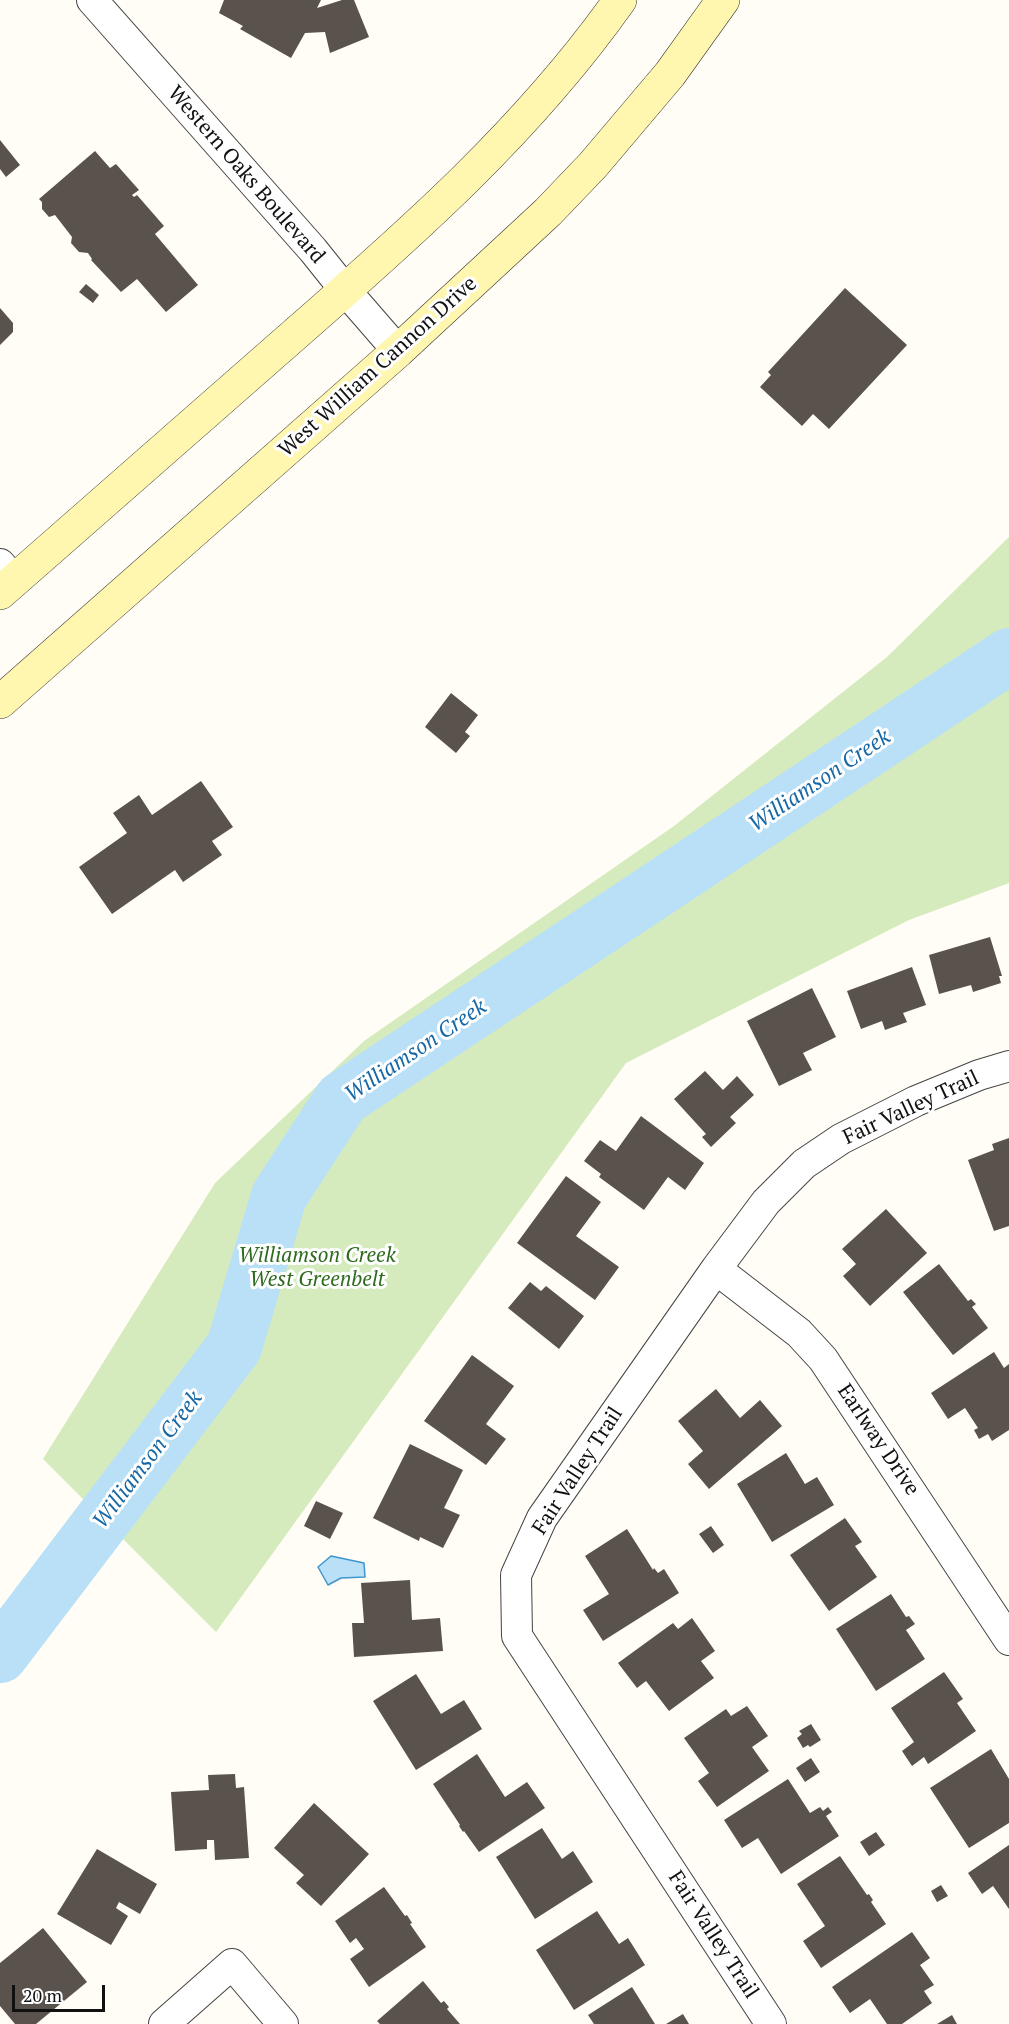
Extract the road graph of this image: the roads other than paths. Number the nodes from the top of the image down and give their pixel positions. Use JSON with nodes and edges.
{"nodes":[{"id":1,"x":92,"y":0,"type":"edge"},
{"id":2,"x":620,"y":0,"type":"edge"},
{"id":3,"x":723,"y":0,"type":"edge"},
{"id":4,"x":345,"y":291,"type":"junction"},
{"id":5,"x":398,"y":351,"type":"junction"},
{"id":6,"x":5,"y":579,"type":"edge"},
{"id":7,"x":0,"y":702,"type":"edge"},
{"id":8,"x":1009,"y":1066,"type":"edge"},
{"id":9,"x":716,"y":1269,"type":"junction"},
{"id":10,"x":1009,"y":1640,"type":"edge"},
{"id":11,"x":164,"y":2024,"type":"edge"},
{"id":12,"x":283,"y":2024,"type":"edge"},
{"id":13,"x":771,"y":2024,"type":"edge"}],
"edges":[{"from":1,"to":4,"type":"street","name":"Western Oaks Boulevard"},
{"from":2,"to":4,"type":"main road"},
{"from":3,"to":5,"type":"main road","name":"West William Cannon Drive"},
{"from":4,"to":5,"type":"street","name":"Western Oaks Boulevard"},
{"from":4,"to":6,"type":"main road"},
{"from":5,"to":7,"type":"main road","name":"West William Cannon Drive"},
{"from":8,"to":9,"type":"street","name":"Fair Valley Trail"},
{"from":9,"to":10,"type":"street","name":"Earlway Drive"},
{"from":9,"to":13,"type":"street","name":"Fair Valley Trail"},
{"from":11,"to":12,"type":"street"}]}
